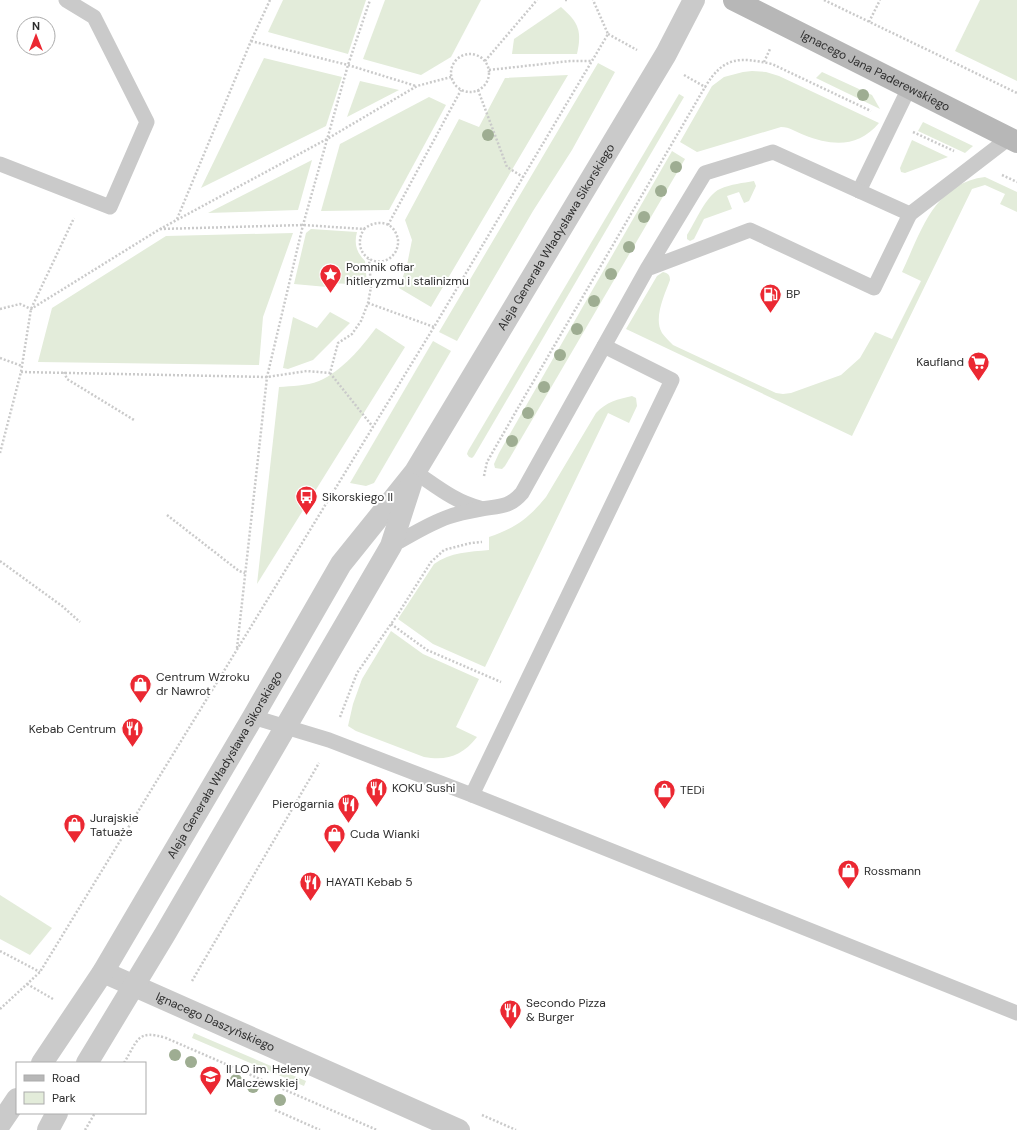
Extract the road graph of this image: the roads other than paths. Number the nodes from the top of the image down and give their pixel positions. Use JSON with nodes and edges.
{"nodes":[{"id":1,"x":66,"y":0,"type":"edge"},
{"id":2,"x":694,"y":0,"type":"edge"},
{"id":3,"x":734,"y":0,"type":"edge"},
{"id":4,"x":909,"y":88,"type":"junction"},
{"id":5,"x":1013,"y":140,"type":"edge"},
{"id":6,"x":0,"y":164,"type":"edge"},
{"id":7,"x":859,"y":191,"type":"junction"},
{"id":8,"x":910,"y":214,"type":"junction"},
{"id":9,"x":647,"y":270,"type":"junction"},
{"id":10,"x":604,"y":346,"type":"junction"},
{"id":11,"x":415,"y":472,"type":"junction"},
{"id":12,"x":483,"y":509,"type":"junction"},
{"id":13,"x":391,"y":546,"type":"junction"},
{"id":14,"x":253,"y":717,"type":"junction"},
{"id":15,"x":287,"y":726,"type":"junction"},
{"id":16,"x":472,"y":795,"type":"junction"},
{"id":17,"x":103,"y":972,"type":"junction"},
{"id":18,"x":134,"y":986,"type":"junction"},
{"id":19,"x":1017,"y":1013,"type":"edge"},
{"id":20,"x":43,"y":1062,"type":"edge"},
{"id":21,"x":88,"y":1062,"type":"edge"},
{"id":22,"x":16,"y":1100,"type":"edge"},
{"id":23,"x":56,"y":1114,"type":"edge"},
{"id":24,"x":0,"y":1124,"type":"edge"},
{"id":25,"x":48,"y":1130,"type":"edge"},
{"id":26,"x":459,"y":1130,"type":"edge"}],
"edges":[{"from":1,"to":6,"type":"lane"},
{"from":2,"to":11,"type":"street","name":"Aleja Generała Władysława Sikorskiego"},
{"from":3,"to":4,"type":"main road","name":"Ignacego Jana Paderewskiego"},
{"from":4,"to":5,"type":"main road","name":"Ignacego Jana Paderewskiego"},
{"from":4,"to":7,"type":"lane"},
{"from":5,"to":8,"type":"lane"},
{"from":7,"to":8,"type":"lane"},
{"from":7,"to":9,"type":"lane"},
{"from":8,"to":9,"type":"lane"},
{"from":9,"to":10,"type":"lane"},
{"from":10,"to":12,"type":"lane"},
{"from":10,"to":16,"type":"lane"},
{"from":11,"to":12,"type":"lane"},
{"from":11,"to":13,"type":"street","name":"Aleja Generała Władysława Sikorskiego"},
{"from":11,"to":14,"type":"street","name":"Aleja Generała Władysława Sikorskiego"},
{"from":12,"to":13,"type":"lane"},
{"from":13,"to":15,"type":"street","name":"Aleja Generała Władysława Sikorskiego"},
{"from":14,"to":15,"type":"lane"},
{"from":14,"to":17,"type":"street","name":"Aleja Generała Władysława Sikorskiego"},
{"from":15,"to":16,"type":"lane"},
{"from":15,"to":18,"type":"street","name":"Aleja Generała Władysława Sikorskiego"},
{"from":16,"to":19,"type":"lane"},
{"from":17,"to":18,"type":"street","name":"Ignacego Daszyńskiego"},
{"from":17,"to":20,"type":"street","name":"Aleja Generała Władysława Sikorskiego"},
{"from":18,"to":21,"type":"street","name":"Aleja Generała Władysława Sikorskiego"},
{"from":18,"to":26,"type":"street","name":"Ignacego Daszyńskiego"},
{"from":22,"to":24,"type":"street"},
{"from":23,"to":25,"type":"street"}]}
